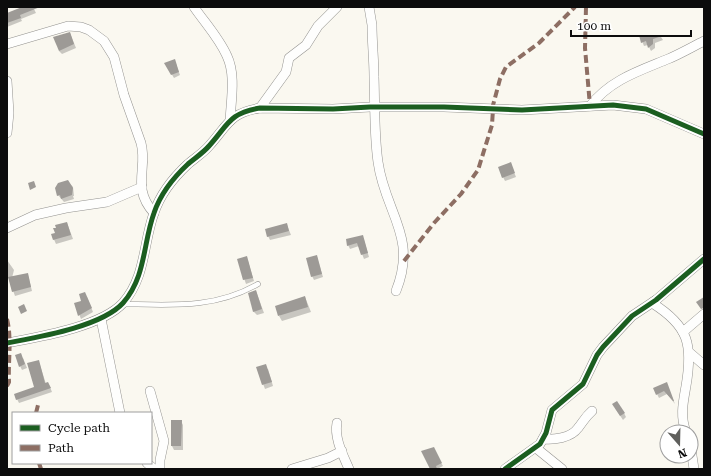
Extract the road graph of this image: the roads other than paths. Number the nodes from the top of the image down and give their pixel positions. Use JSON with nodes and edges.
{"nodes":[{"id":1,"x":194,"y":7,"type":"edge"},
{"id":2,"x":337,"y":7,"type":"edge"},
{"id":3,"x":369,"y":7,"type":"edge"},
{"id":4,"x":704,"y":42,"type":"edge"},
{"id":5,"x":7,"y":44,"type":"edge"},
{"id":6,"x":7,"y":81,"type":"edge"},
{"id":7,"x":590,"y":106,"type":"junction"},
{"id":8,"x":375,"y":107,"type":"junction"},
{"id":9,"x":260,"y":108,"type":"junction"},
{"id":10,"x":230,"y":120,"type":"junction"},
{"id":11,"x":7,"y":133,"type":"edge"},
{"id":12,"x":704,"y":134,"type":"edge"},
{"id":13,"x":142,"y":188,"type":"junction"},
{"id":14,"x":154,"y":213,"type":"junction"},
{"id":15,"x":7,"y":228,"type":"edge"},
{"id":16,"x":704,"y":259,"type":"edge"},
{"id":17,"x":704,"y":266,"type":"edge"},
{"id":18,"x":258,"y":284,"type":"dead end"},
{"id":19,"x":396,"y":291,"type":"dead end"},
{"id":20,"x":655,"y":301,"type":"junction"},
{"id":21,"x":123,"y":304,"type":"junction"},
{"id":22,"x":704,"y":314,"type":"edge"},
{"id":23,"x":101,"y":319,"type":"junction"},
{"id":24,"x":683,"y":332,"type":"junction"},
{"id":25,"x":7,"y":343,"type":"edge"},
{"id":26,"x":690,"y":353,"type":"junction"},
{"id":27,"x":704,"y":365,"type":"edge"},
{"id":28,"x":150,"y":391,"type":"dead end"},
{"id":29,"x":592,"y":411,"type":"dead end"},
{"id":30,"x":120,"y":412,"type":"edge"},
{"id":31,"x":337,"y":423,"type":"dead end"},
{"id":32,"x":685,"y":424,"type":"edge"},
{"id":33,"x":543,"y":439,"type":"junction"},
{"id":34,"x":536,"y":448,"type":"junction"},
{"id":35,"x":342,"y":451,"type":"junction"},
{"id":36,"x":160,"y":469,"type":"edge"},
{"id":37,"x":292,"y":469,"type":"edge"},
{"id":38,"x":349,"y":469,"type":"edge"},
{"id":39,"x":505,"y":469,"type":"edge"},
{"id":40,"x":562,"y":469,"type":"edge"}],
"edges":[{"from":1,"to":10,"type":"street"},
{"from":2,"to":9,"type":"street"},
{"from":3,"to":8,"type":"street"},
{"from":4,"to":7,"type":"street"},
{"from":5,"to":13,"type":"street"},
{"from":6,"to":11,"type":"street"},
{"from":7,"to":8,"type":"street"},
{"from":7,"to":12,"type":"street"},
{"from":8,"to":9,"type":"street"},
{"from":8,"to":19,"type":"street"},
{"from":9,"to":10,"type":"street"},
{"from":10,"to":14,"type":"street"},
{"from":13,"to":14,"type":"street"},
{"from":13,"to":15,"type":"street"},
{"from":14,"to":21,"type":"street"},
{"from":16,"to":20,"type":"street"},
{"from":17,"to":20,"type":"street"},
{"from":18,"to":21,"type":"lane"},
{"from":20,"to":24,"type":"street"},
{"from":20,"to":33,"type":"street"},
{"from":21,"to":23,"type":"street"},
{"from":22,"to":24,"type":"street"},
{"from":23,"to":25,"type":"street"},
{"from":23,"to":30,"type":"street"},
{"from":24,"to":26,"type":"street"},
{"from":26,"to":27,"type":"street"},
{"from":26,"to":32,"type":"street"},
{"from":28,"to":36,"type":"street"},
{"from":29,"to":33,"type":"street"},
{"from":31,"to":35,"type":"street"},
{"from":33,"to":34,"type":"street"},
{"from":34,"to":39,"type":"street"},
{"from":34,"to":40,"type":"street"},
{"from":35,"to":37,"type":"street"},
{"from":35,"to":38,"type":"street"}]}
